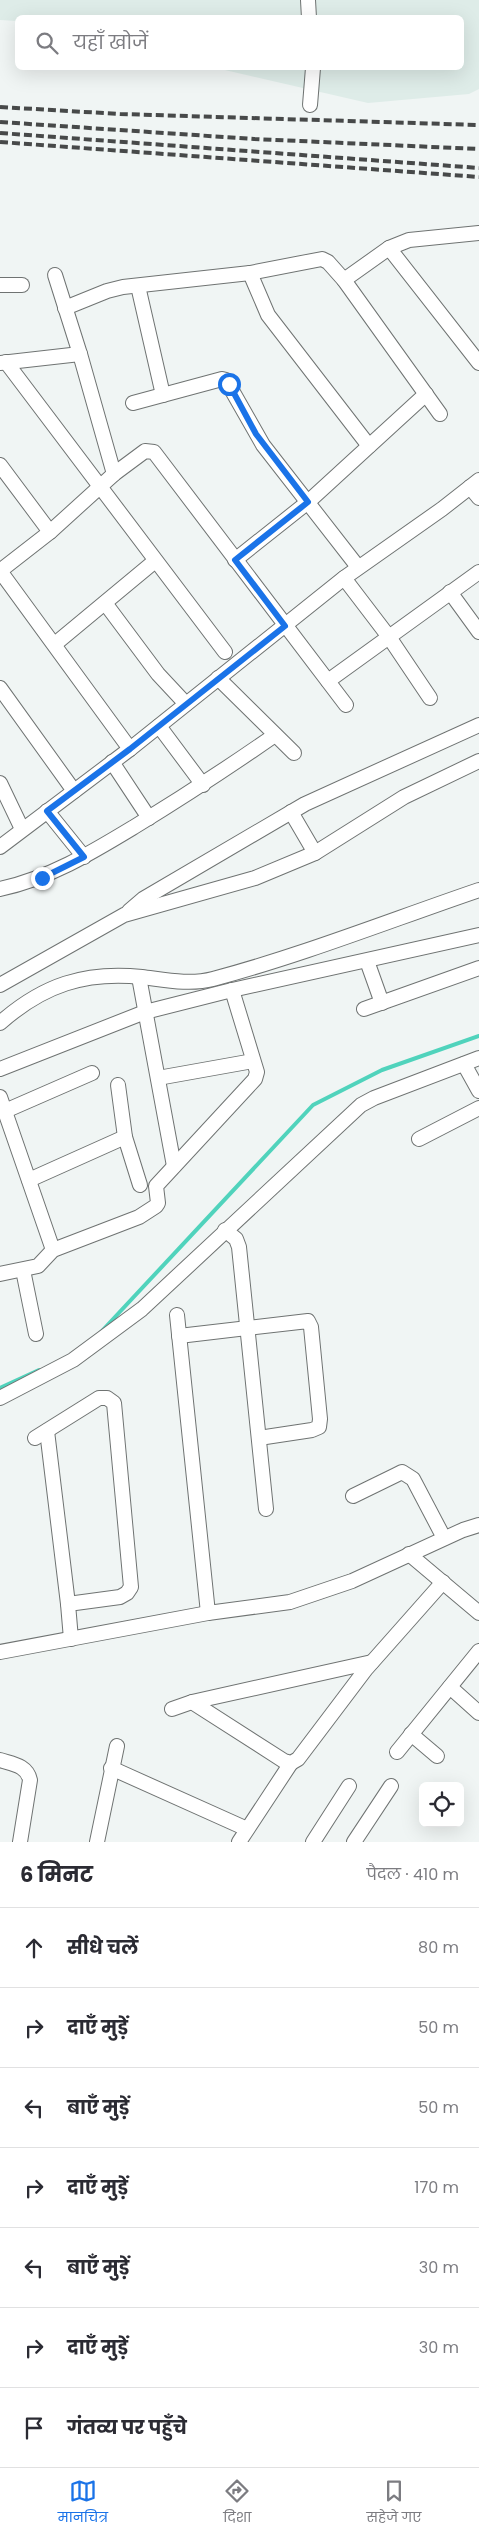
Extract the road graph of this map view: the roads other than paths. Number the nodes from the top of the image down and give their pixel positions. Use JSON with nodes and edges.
{"nodes":[{"id":1,"x":308,"y":0,"type":"edge"},
{"id":2,"x":309,"y":15,"type":"edge"},
{"id":3,"x":313,"y":70,"type":"edge"},
{"id":4,"x":310,"y":105,"type":"dead end"},
{"id":5,"x":479,"y":233,"type":"edge"},
{"id":6,"x":389,"y":248,"type":"junction"},
{"id":7,"x":250,"y":274,"type":"junction"},
{"id":8,"x":54,"y":275,"type":"dead end"},
{"id":9,"x":344,"y":280,"type":"junction"},
{"id":10,"x":22,"y":285,"type":"dead end"},
{"id":11,"x":0,"y":286,"type":"edge"},
{"id":12,"x":138,"y":286,"type":"junction"},
{"id":13,"x":65,"y":308,"type":"junction"},
{"id":14,"x":80,"y":354,"type":"junction"},
{"id":15,"x":477,"y":355,"type":"edge"},
{"id":16,"x":3,"y":362,"type":"edge"},
{"id":17,"x":426,"y":394,"type":"junction"},
{"id":18,"x":163,"y":395,"type":"junction"},
{"id":19,"x":133,"y":403,"type":"dead end"},
{"id":20,"x":440,"y":414,"type":"dead end"},
{"id":21,"x":369,"y":446,"type":"junction"},
{"id":22,"x":0,"y":465,"type":"edge"},
{"id":23,"x":114,"y":474,"type":"junction"},
{"id":24,"x":475,"y":483,"type":"edge"},
{"id":25,"x":100,"y":486,"type":"junction"},
{"id":26,"x":479,"y":498,"type":"edge"},
{"id":27,"x":308,"y":502,"type":"junction"},
{"id":28,"x":50,"y":532,"type":"junction"},
{"id":29,"x":235,"y":560,"type":"junction"},
{"id":30,"x":156,"y":561,"type":"junction"},
{"id":31,"x":358,"y":567,"type":"junction"},
{"id":32,"x":0,"y":571,"type":"edge"},
{"id":33,"x":479,"y":572,"type":"edge"},
{"id":34,"x":344,"y":578,"type":"junction"},
{"id":35,"x":450,"y":592,"type":"junction"},
{"id":36,"x":104,"y":603,"type":"junction"},
{"id":37,"x":285,"y":626,"type":"junction"},
{"id":38,"x":479,"y":632,"type":"edge"},
{"id":39,"x":389,"y":637,"type":"junction"},
{"id":40,"x":55,"y":644,"type":"junction"},
{"id":41,"x":225,"y":652,"type":"dead end"},
{"id":42,"x":218,"y":678,"type":"junction"},
{"id":43,"x":328,"y":681,"type":"junction"},
{"id":44,"x":0,"y":688,"type":"edge"},
{"id":45,"x":430,"y":698,"type":"dead end"},
{"id":46,"x":186,"y":704,"type":"junction"},
{"id":47,"x":346,"y":705,"type":"dead end"},
{"id":48,"x":479,"y":725,"type":"edge"},
{"id":49,"x":159,"y":726,"type":"junction"},
{"id":50,"x":275,"y":735,"type":"junction"},
{"id":51,"x":130,"y":749,"type":"junction"},
{"id":52,"x":294,"y":753,"type":"dead end"},
{"id":53,"x":479,"y":761,"type":"edge"},
{"id":54,"x":112,"y":762,"type":"junction"},
{"id":55,"x":0,"y":783,"type":"edge"},
{"id":56,"x":204,"y":784,"type":"junction"},
{"id":57,"x":74,"y":791,"type":"junction"},
{"id":58,"x":47,"y":811,"type":"junction"},
{"id":59,"x":291,"y":812,"type":"junction"},
{"id":60,"x":149,"y":818,"type":"junction"},
{"id":61,"x":22,"y":829,"type":"junction"},
{"id":62,"x":0,"y":847,"type":"edge"},
{"id":63,"x":315,"y":853,"type":"junction"},
{"id":64,"x":84,"y":857,"type":"junction"},
{"id":65,"x":0,"y":889,"type":"edge"},
{"id":66,"x":479,"y":890,"type":"edge"},
{"id":67,"x":124,"y":915,"type":"junction"},
{"id":68,"x":479,"y":935,"type":"edge"},
{"id":69,"x":367,"y":961,"type":"junction"},
{"id":70,"x":479,"y":968,"type":"edge"},
{"id":71,"x":139,"y":977,"type":"junction"},
{"id":72,"x":0,"y":985,"type":"edge"},
{"id":73,"x":232,"y":990,"type":"junction"},
{"id":74,"x":382,"y":1003,"type":"junction"},
{"id":75,"x":364,"y":1010,"type":"dead end"},
{"id":76,"x":145,"y":1012,"type":"junction"},
{"id":77,"x":0,"y":1023,"type":"edge"},
{"id":78,"x":479,"y":1058,"type":"edge"},
{"id":79,"x":254,"y":1061,"type":"junction"},
{"id":80,"x":464,"y":1064,"type":"junction"},
{"id":81,"x":0,"y":1069,"type":"edge"},
{"id":82,"x":92,"y":1073,"type":"dead end"},
{"id":83,"x":158,"y":1078,"type":"junction"},
{"id":84,"x":118,"y":1086,"type":"dead end"},
{"id":85,"x":479,"y":1091,"type":"edge"},
{"id":86,"x":0,"y":1097,"type":"edge"},
{"id":87,"x":479,"y":1108,"type":"edge"},
{"id":88,"x":5,"y":1111,"type":"junction"},
{"id":89,"x":125,"y":1137,"type":"junction"},
{"id":90,"x":420,"y":1139,"type":"dead end"},
{"id":91,"x":174,"y":1166,"type":"junction"},
{"id":92,"x":29,"y":1180,"type":"junction"},
{"id":93,"x":140,"y":1185,"type":"dead end"},
{"id":94,"x":225,"y":1230,"type":"junction"},
{"id":95,"x":53,"y":1250,"type":"junction"},
{"id":96,"x":23,"y":1270,"type":"junction"},
{"id":97,"x":0,"y":1274,"type":"edge"},
{"id":98,"x":177,"y":1315,"type":"dead end"},
{"id":99,"x":249,"y":1328,"type":"junction"},
{"id":100,"x":36,"y":1334,"type":"dead end"},
{"id":101,"x":179,"y":1336,"type":"junction"},
{"id":102,"x":0,"y":1398,"type":"edge"},
{"id":103,"x":259,"y":1438,"type":"junction"},
{"id":104,"x":353,"y":1496,"type":"dead end"},
{"id":105,"x":266,"y":1509,"type":"dead end"},
{"id":106,"x":479,"y":1525,"type":"edge"},
{"id":107,"x":444,"y":1538,"type":"junction"},
{"id":108,"x":409,"y":1554,"type":"junction"},
{"id":109,"x":443,"y":1582,"type":"junction"},
{"id":110,"x":68,"y":1604,"type":"junction"},
{"id":111,"x":208,"y":1613,"type":"junction"},
{"id":112,"x":479,"y":1613,"type":"edge"},
{"id":113,"x":71,"y":1639,"type":"junction"},
{"id":114,"x":479,"y":1651,"type":"edge"},
{"id":115,"x":0,"y":1652,"type":"edge"},
{"id":116,"x":372,"y":1662,"type":"junction"},
{"id":117,"x":450,"y":1687,"type":"junction"},
{"id":118,"x":192,"y":1702,"type":"junction"},
{"id":119,"x":172,"y":1709,"type":"dead end"},
{"id":120,"x":479,"y":1713,"type":"edge"},
{"id":121,"x":412,"y":1734,"type":"junction"},
{"id":122,"x":117,"y":1746,"type":"dead end"},
{"id":123,"x":397,"y":1752,"type":"dead end"},
{"id":124,"x":437,"y":1756,"type":"dead end"},
{"id":125,"x":0,"y":1760,"type":"edge"},
{"id":126,"x":291,"y":1763,"type":"junction"},
{"id":127,"x":111,"y":1768,"type":"junction"},
{"id":128,"x":349,"y":1786,"type":"dead end"},
{"id":129,"x":391,"y":1786,"type":"dead end"},
{"id":130,"x":247,"y":1829,"type":"junction"},
{"id":131,"x":20,"y":1842,"type":"edge"},
{"id":132,"x":97,"y":1842,"type":"edge"},
{"id":133,"x":239,"y":1842,"type":"edge"},
{"id":134,"x":313,"y":1842,"type":"edge"},
{"id":135,"x":354,"y":1842,"type":"edge"}],
"edges":[{"from":1,"to":2,"type":"street"},
{"from":3,"to":4,"type":"street"},
{"from":5,"to":6,"type":"street"},
{"from":6,"to":9,"type":"street"},
{"from":6,"to":15,"type":"street"},
{"from":7,"to":9,"type":"street"},
{"from":7,"to":12,"type":"street"},
{"from":7,"to":21,"type":"street"},
{"from":8,"to":13,"type":"street"},
{"from":9,"to":17,"type":"street"},
{"from":10,"to":11,"type":"street"},
{"from":12,"to":13,"type":"street"},
{"from":12,"to":18,"type":"street"},
{"from":13,"to":14,"type":"street"},
{"from":14,"to":16,"type":"street"},
{"from":14,"to":23,"type":"street"},
{"from":16,"to":25,"type":"street"},
{"from":17,"to":20,"type":"street"},
{"from":17,"to":21,"type":"street"},
{"from":18,"to":19,"type":"street"},
{"from":18,"to":27,"type":"street"},
{"from":21,"to":27,"type":"street"},
{"from":22,"to":28,"type":"street"},
{"from":23,"to":25,"type":"street"},
{"from":23,"to":29,"type":"street"},
{"from":24,"to":26,"type":"street"},
{"from":24,"to":31,"type":"street"},
{"from":25,"to":28,"type":"street"},
{"from":25,"to":30,"type":"street"},
{"from":27,"to":29,"type":"street"},
{"from":27,"to":31,"type":"street"},
{"from":28,"to":32,"type":"street"},
{"from":29,"to":37,"type":"street"},
{"from":30,"to":36,"type":"street"},
{"from":30,"to":41,"type":"street"},
{"from":31,"to":34,"type":"street"},
{"from":32,"to":40,"type":"street"},
{"from":33,"to":35,"type":"street"},
{"from":34,"to":37,"type":"street"},
{"from":34,"to":39,"type":"street"},
{"from":35,"to":38,"type":"street"},
{"from":35,"to":39,"type":"street"},
{"from":36,"to":40,"type":"street"},
{"from":36,"to":46,"type":"street"},
{"from":37,"to":42,"type":"street"},
{"from":37,"to":43,"type":"street"},
{"from":39,"to":43,"type":"street"},
{"from":39,"to":45,"type":"street"},
{"from":40,"to":51,"type":"street"},
{"from":42,"to":46,"type":"street"},
{"from":42,"to":50,"type":"street"},
{"from":43,"to":47,"type":"street"},
{"from":44,"to":57,"type":"street"},
{"from":46,"to":49,"type":"street"},
{"from":48,"to":59,"type":"street"},
{"from":49,"to":51,"type":"street"},
{"from":49,"to":56,"type":"street"},
{"from":50,"to":52,"type":"street"},
{"from":50,"to":56,"type":"street"},
{"from":51,"to":54,"type":"street"},
{"from":53,"to":63,"type":"street"},
{"from":54,"to":57,"type":"street"},
{"from":54,"to":60,"type":"street"},
{"from":55,"to":61,"type":"street"},
{"from":56,"to":60,"type":"street"},
{"from":57,"to":58,"type":"street"},
{"from":58,"to":61,"type":"street"},
{"from":58,"to":64,"type":"street"},
{"from":59,"to":63,"type":"street"},
{"from":59,"to":67,"type":"street"},
{"from":60,"to":64,"type":"street"},
{"from":61,"to":62,"type":"street"},
{"from":63,"to":67,"type":"street"},
{"from":64,"to":65,"type":"street"},
{"from":66,"to":71,"type":"street"},
{"from":67,"to":72,"type":"street"},
{"from":68,"to":69,"type":"street"},
{"from":69,"to":73,"type":"street"},
{"from":69,"to":74,"type":"street"},
{"from":70,"to":74,"type":"street"},
{"from":71,"to":76,"type":"street"},
{"from":71,"to":77,"type":"street"},
{"from":73,"to":76,"type":"street"},
{"from":73,"to":79,"type":"street"},
{"from":74,"to":75,"type":"street"},
{"from":76,"to":81,"type":"street"},
{"from":76,"to":83,"type":"street"},
{"from":78,"to":80,"type":"street"},
{"from":79,"to":83,"type":"street"},
{"from":79,"to":91,"type":"street"},
{"from":80,"to":85,"type":"street"},
{"from":80,"to":94,"type":"street"},
{"from":82,"to":88,"type":"street"},
{"from":83,"to":91,"type":"street"},
{"from":84,"to":89,"type":"street"},
{"from":86,"to":88,"type":"street"},
{"from":87,"to":90,"type":"street"},
{"from":88,"to":92,"type":"street"},
{"from":89,"to":92,"type":"street"},
{"from":89,"to":93,"type":"street"},
{"from":91,"to":95,"type":"street"},
{"from":92,"to":95,"type":"street"},
{"from":94,"to":99,"type":"street"},
{"from":94,"to":102,"type":"street"},
{"from":95,"to":96,"type":"street"},
{"from":96,"to":97,"type":"street"},
{"from":96,"to":100,"type":"street"},
{"from":98,"to":101,"type":"street"},
{"from":99,"to":101,"type":"street"},
{"from":99,"to":103,"type":"street"},
{"from":99,"to":103,"type":"street"},
{"from":101,"to":111,"type":"street"},
{"from":103,"to":105,"type":"street"},
{"from":104,"to":107,"type":"street"},
{"from":106,"to":107,"type":"street"},
{"from":107,"to":108,"type":"street"},
{"from":108,"to":109,"type":"street"},
{"from":108,"to":111,"type":"street"},
{"from":109,"to":112,"type":"street"},
{"from":109,"to":116,"type":"street"},
{"from":110,"to":110,"type":"street"},
{"from":110,"to":113,"type":"street"},
{"from":111,"to":113,"type":"street"},
{"from":113,"to":115,"type":"street"},
{"from":114,"to":117,"type":"street"},
{"from":116,"to":118,"type":"street"},
{"from":116,"to":126,"type":"street"},
{"from":117,"to":120,"type":"street"},
{"from":117,"to":121,"type":"street"},
{"from":118,"to":119,"type":"street"},
{"from":118,"to":126,"type":"street"},
{"from":121,"to":123,"type":"street"},
{"from":121,"to":124,"type":"street"},
{"from":122,"to":127,"type":"street"},
{"from":125,"to":131,"type":"street"},
{"from":126,"to":130,"type":"street"},
{"from":127,"to":130,"type":"street"},
{"from":127,"to":132,"type":"street"},
{"from":128,"to":134,"type":"street"},
{"from":129,"to":135,"type":"street"},
{"from":130,"to":133,"type":"street"}]}
